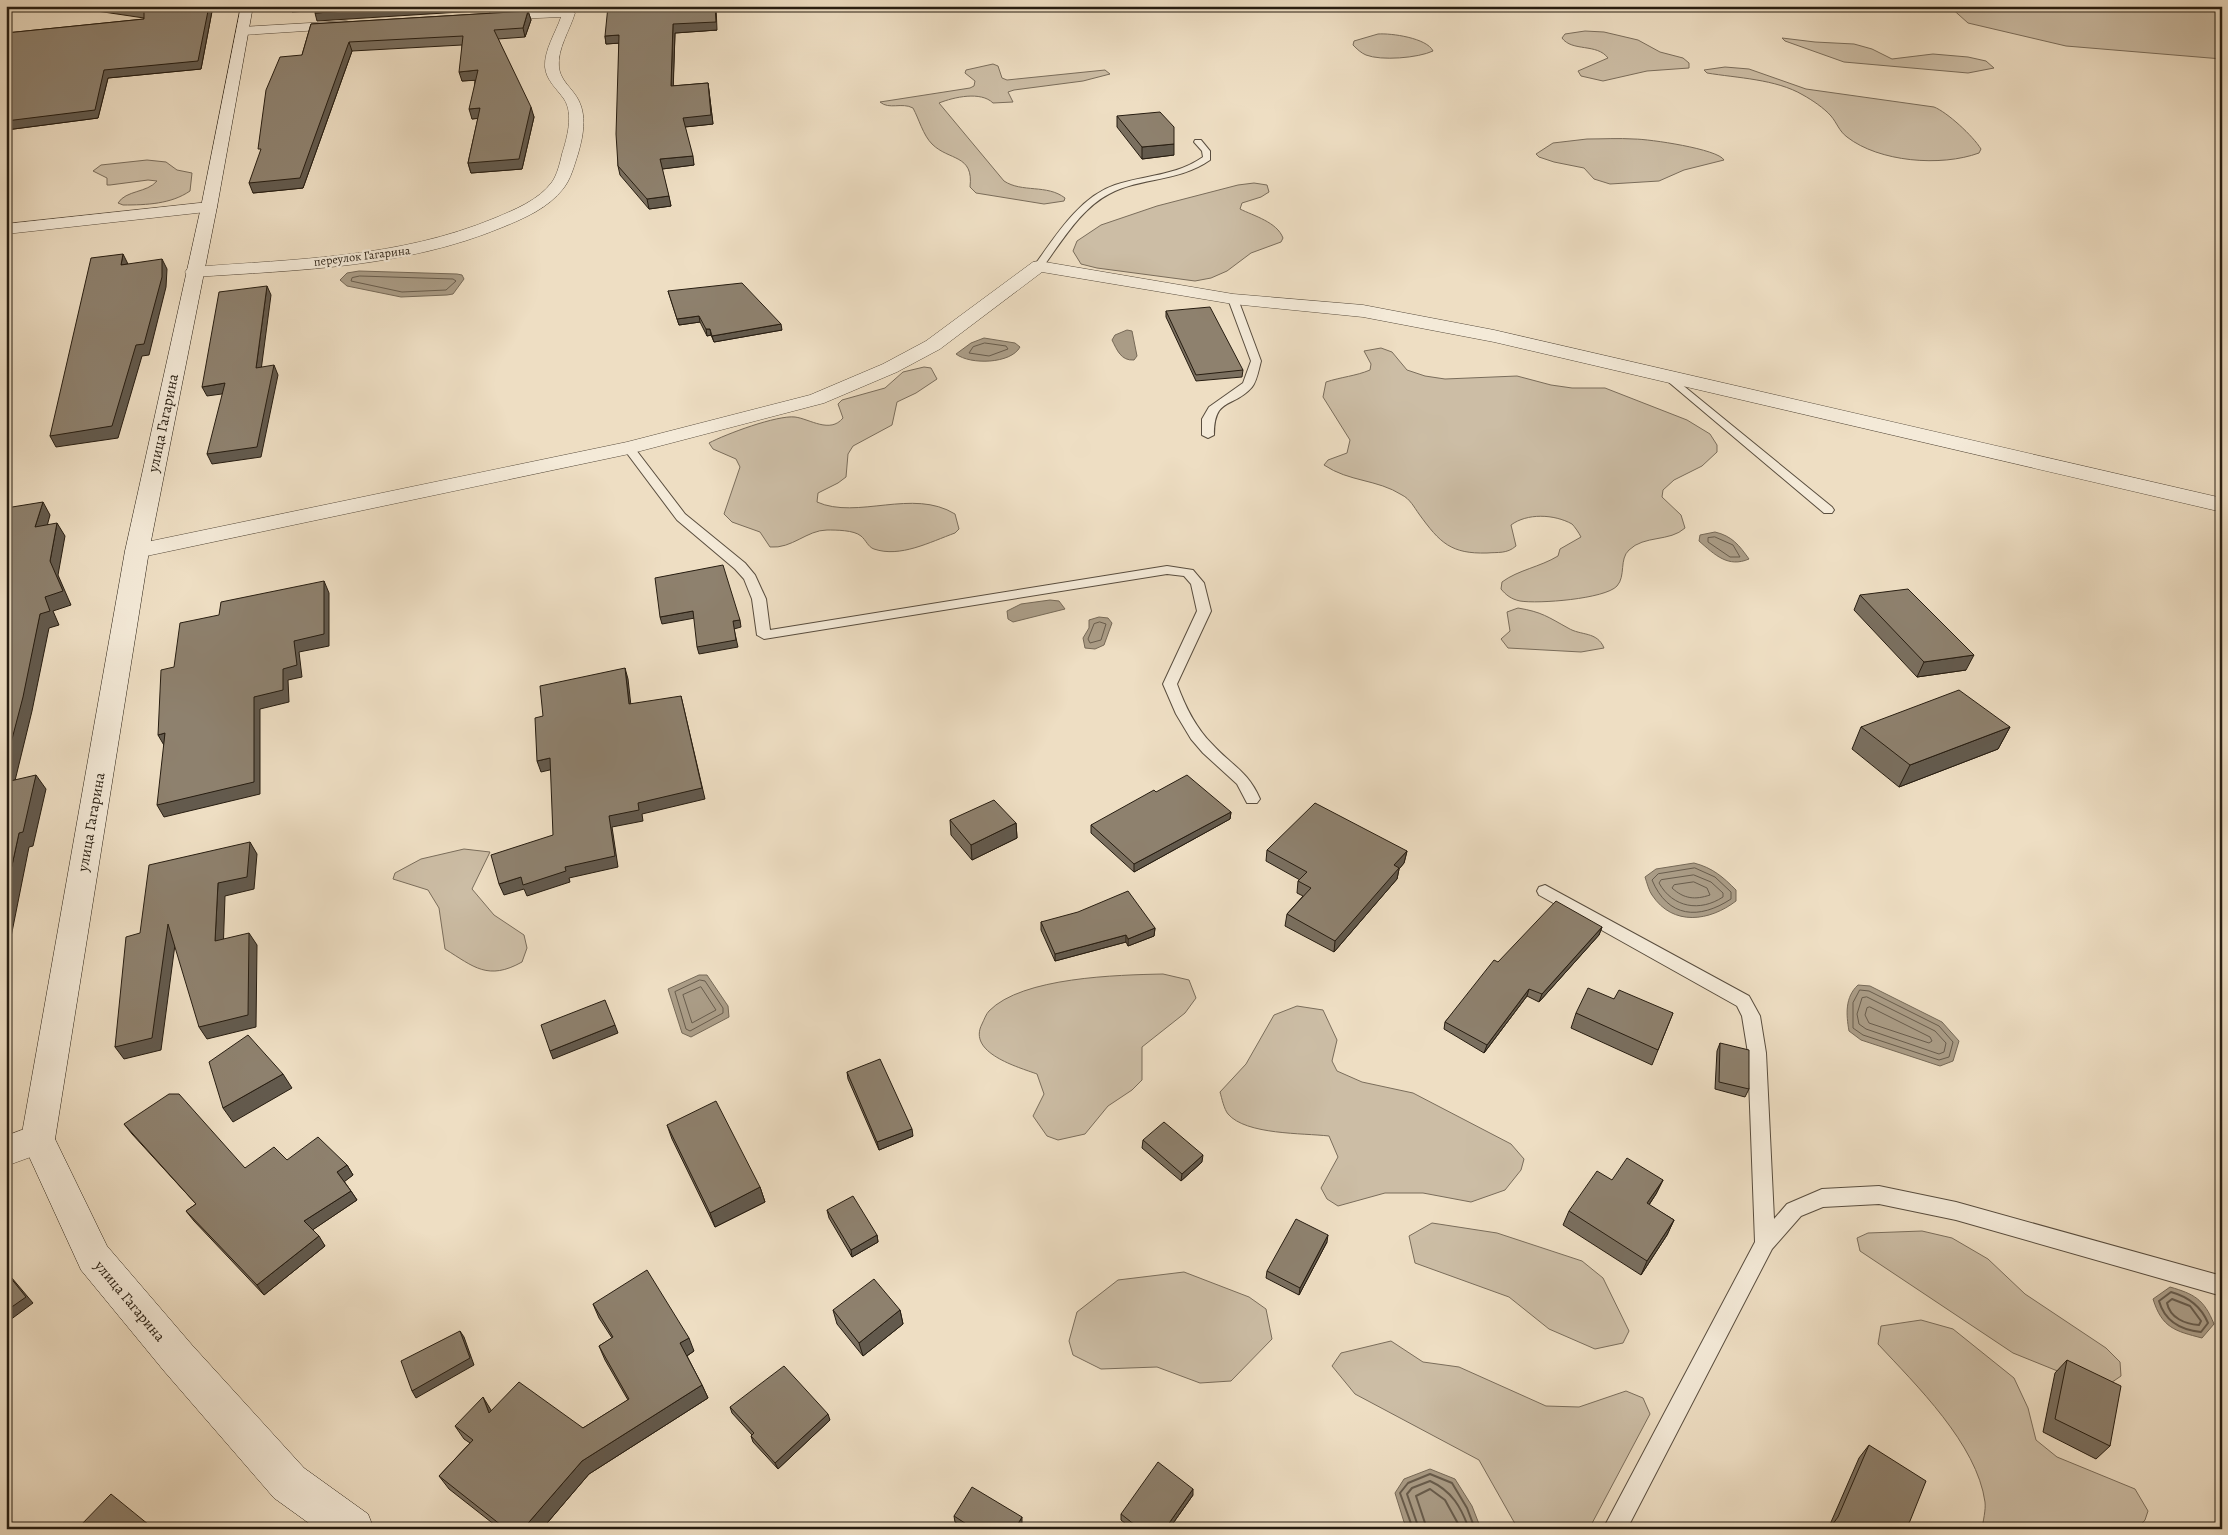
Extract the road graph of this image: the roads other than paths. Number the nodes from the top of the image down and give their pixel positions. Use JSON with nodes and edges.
{"nodes":[{"id":1,"x":247,"y":6,"type":"edge"},
{"id":2,"x":479,"y":17,"type":"edge"},
{"id":3,"x":361,"y":24,"type":"edge"},
{"id":4,"x":243,"y":31,"type":"junction"},
{"id":5,"x":1198,"y":142,"type":"dead end"},
{"id":6,"x":209,"y":206,"type":"junction"},
{"id":7,"x":6,"y":229,"type":"edge"},
{"id":8,"x":1039,"y":266,"type":"junction"},
{"id":9,"x":194,"y":272,"type":"junction"},
{"id":10,"x":1233,"y":299,"type":"junction"},
{"id":11,"x":1669,"y":377,"type":"junction"},
{"id":12,"x":1208,"y":435,"type":"dead end"},
{"id":13,"x":629,"y":448,"type":"junction"},
{"id":14,"x":2222,"y":505,"type":"edge"},
{"id":15,"x":1828,"y":510,"type":"dead end"},
{"id":16,"x":137,"y":551,"type":"junction"},
{"id":17,"x":1252,"y":799,"type":"dead end"},
{"id":18,"x":1545,"y":891,"type":"dead end"},
{"id":19,"x":22,"y":1145,"type":"edge"},
{"id":20,"x":1765,"y":1243,"type":"junction"},
{"id":21,"x":2222,"y":1286,"type":"edge"},
{"id":22,"x":353,"y":1529,"type":"edge"},
{"id":23,"x":1614,"y":1529,"type":"edge"}],
"edges":[{"from":1,"to":4,"type":"street","name":"улица Гагарина"},
{"from":2,"to":9,"type":"street","name":"переулок Гагарина"},
{"from":3,"to":4,"type":"street"},
{"from":4,"to":6,"type":"street","name":"улица Гагарина"},
{"from":5,"to":8,"type":"lane"},
{"from":6,"to":7,"type":"street"},
{"from":6,"to":9,"type":"street","name":"улица Гагарина"},
{"from":8,"to":10,"type":"street"},
{"from":8,"to":13,"type":"street"},
{"from":9,"to":16,"type":"street","name":"улица Гагарина"},
{"from":10,"to":11,"type":"street"},
{"from":10,"to":12,"type":"lane"},
{"from":11,"to":14,"type":"street"},
{"from":11,"to":15,"type":"lane"},
{"from":13,"to":16,"type":"street"},
{"from":13,"to":17,"type":"lane"},
{"from":16,"to":19,"type":"street","name":"улица Гагарина"},
{"from":18,"to":20,"type":"lane"},
{"from":19,"to":22,"type":"street","name":"улица Гагарина"},
{"from":20,"to":21,"type":"lane"},
{"from":20,"to":23,"type":"lane"}]}
